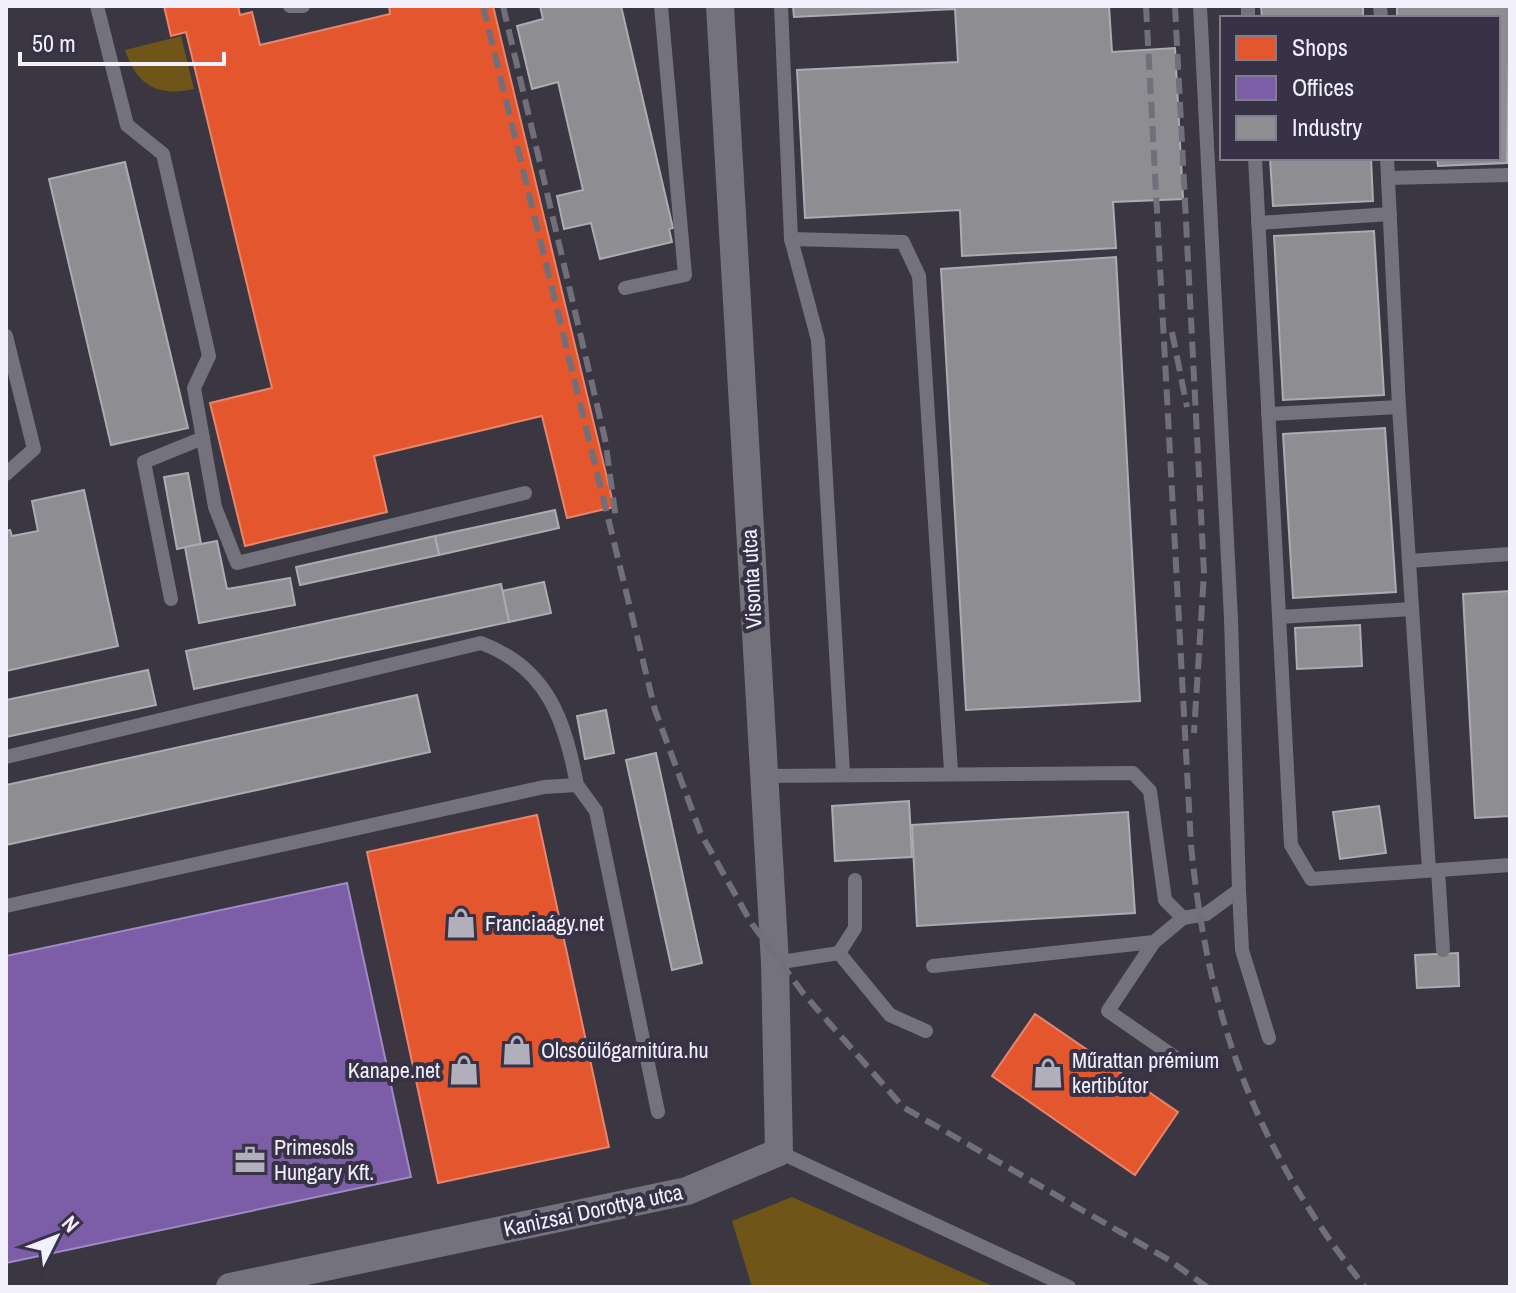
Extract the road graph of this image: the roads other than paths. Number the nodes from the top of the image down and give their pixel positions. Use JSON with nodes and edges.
{"nodes":[{"id":1,"x":97,"y":6,"type":"edge"},
{"id":2,"x":290,"y":6,"type":"edge"},
{"id":3,"x":303,"y":6,"type":"edge"},
{"id":4,"x":661,"y":6,"type":"edge"},
{"id":5,"x":720,"y":6,"type":"edge"},
{"id":6,"x":781,"y":6,"type":"edge"},
{"id":7,"x":1200,"y":6,"type":"edge"},
{"id":8,"x":1255,"y":160,"type":"edge"},
{"id":9,"x":1387,"y":160,"type":"edge"},
{"id":10,"x":1510,"y":175,"type":"edge"},
{"id":11,"x":1388,"y":178,"type":"junction"},
{"id":12,"x":1390,"y":214,"type":"junction"},
{"id":13,"x":1258,"y":223,"type":"junction"},
{"id":14,"x":791,"y":239,"type":"junction"},
{"id":15,"x":625,"y":288,"type":"dead end"},
{"id":16,"x":6,"y":336,"type":"edge"},
{"id":17,"x":1399,"y":407,"type":"junction"},
{"id":18,"x":1268,"y":414,"type":"junction"},
{"id":19,"x":203,"y":438,"type":"junction"},
{"id":20,"x":6,"y":474,"type":"edge"},
{"id":21,"x":525,"y":493,"type":"dead end"},
{"id":22,"x":1510,"y":554,"type":"edge"},
{"id":23,"x":1409,"y":561,"type":"junction"},
{"id":24,"x":171,"y":599,"type":"dead end"},
{"id":25,"x":1412,"y":609,"type":"junction"},
{"id":26,"x":1279,"y":617,"type":"junction"},
{"id":27,"x":6,"y":757,"type":"edge"},
{"id":28,"x":951,"y":771,"type":"junction"},
{"id":29,"x":843,"y":773,"type":"junction"},
{"id":30,"x":762,"y":776,"type":"junction"},
{"id":31,"x":577,"y":785,"type":"junction"},
{"id":32,"x":1510,"y":865,"type":"edge"},
{"id":33,"x":1434,"y":870,"type":"junction"},
{"id":34,"x":855,"y":880,"type":"dead end"},
{"id":35,"x":1239,"y":890,"type":"junction"},
{"id":36,"x":6,"y":906,"type":"edge"},
{"id":37,"x":1183,"y":918,"type":"junction"},
{"id":38,"x":1154,"y":942,"type":"junction"},
{"id":39,"x":1443,"y":950,"type":"dead end"},
{"id":40,"x":839,"y":953,"type":"junction"},
{"id":41,"x":775,"y":963,"type":"junction"},
{"id":42,"x":933,"y":966,"type":"dead end"},
{"id":43,"x":926,"y":1031,"type":"dead end"},
{"id":44,"x":1269,"y":1038,"type":"dead end"},
{"id":45,"x":1179,"y":1060,"type":"dead end"},
{"id":46,"x":658,"y":1112,"type":"dead end"},
{"id":47,"x":779,"y":1152,"type":"junction"},
{"id":48,"x":230,"y":1287,"type":"edge"},
{"id":49,"x":1069,"y":1287,"type":"edge"}],
"edges":[{"from":1,"to":19,"type":"lane"},
{"from":2,"to":3,"type":"lane"},
{"from":4,"to":15,"type":"lane"},
{"from":5,"to":30,"type":"street","name":"Visonta utca"},
{"from":6,"to":14,"type":"lane"},
{"from":7,"to":35,"type":"lane"},
{"from":8,"to":13,"type":"lane"},
{"from":9,"to":11,"type":"lane"},
{"from":10,"to":11,"type":"lane"},
{"from":11,"to":12,"type":"lane"},
{"from":12,"to":13,"type":"lane"},
{"from":12,"to":17,"type":"lane"},
{"from":13,"to":18,"type":"lane"},
{"from":14,"to":28,"type":"lane"},
{"from":14,"to":29,"type":"lane"},
{"from":16,"to":20,"type":"lane"},
{"from":17,"to":18,"type":"lane"},
{"from":17,"to":23,"type":"lane"},
{"from":18,"to":26,"type":"lane"},
{"from":19,"to":21,"type":"lane"},
{"from":19,"to":24,"type":"lane"},
{"from":22,"to":23,"type":"lane"},
{"from":23,"to":25,"type":"lane"},
{"from":25,"to":26,"type":"lane"},
{"from":25,"to":33,"type":"lane"},
{"from":26,"to":33,"type":"lane"},
{"from":27,"to":31,"type":"lane"},
{"from":28,"to":29,"type":"lane"},
{"from":28,"to":37,"type":"lane"},
{"from":29,"to":30,"type":"lane"},
{"from":30,"to":41,"type":"street","name":"Visonta utca"},
{"from":31,"to":36,"type":"lane"},
{"from":31,"to":46,"type":"lane"},
{"from":32,"to":33,"type":"lane"},
{"from":33,"to":39,"type":"lane"},
{"from":34,"to":40,"type":"lane"},
{"from":35,"to":37,"type":"lane"},
{"from":35,"to":44,"type":"lane"},
{"from":37,"to":38,"type":"lane"},
{"from":38,"to":42,"type":"lane"},
{"from":38,"to":45,"type":"lane"},
{"from":40,"to":41,"type":"lane"},
{"from":40,"to":43,"type":"lane"},
{"from":41,"to":47,"type":"street","name":"Visonta utca"},
{"from":47,"to":48,"type":"street","name":"Kanizsai Dorottya utca"},
{"from":47,"to":49,"type":"lane"}]}
